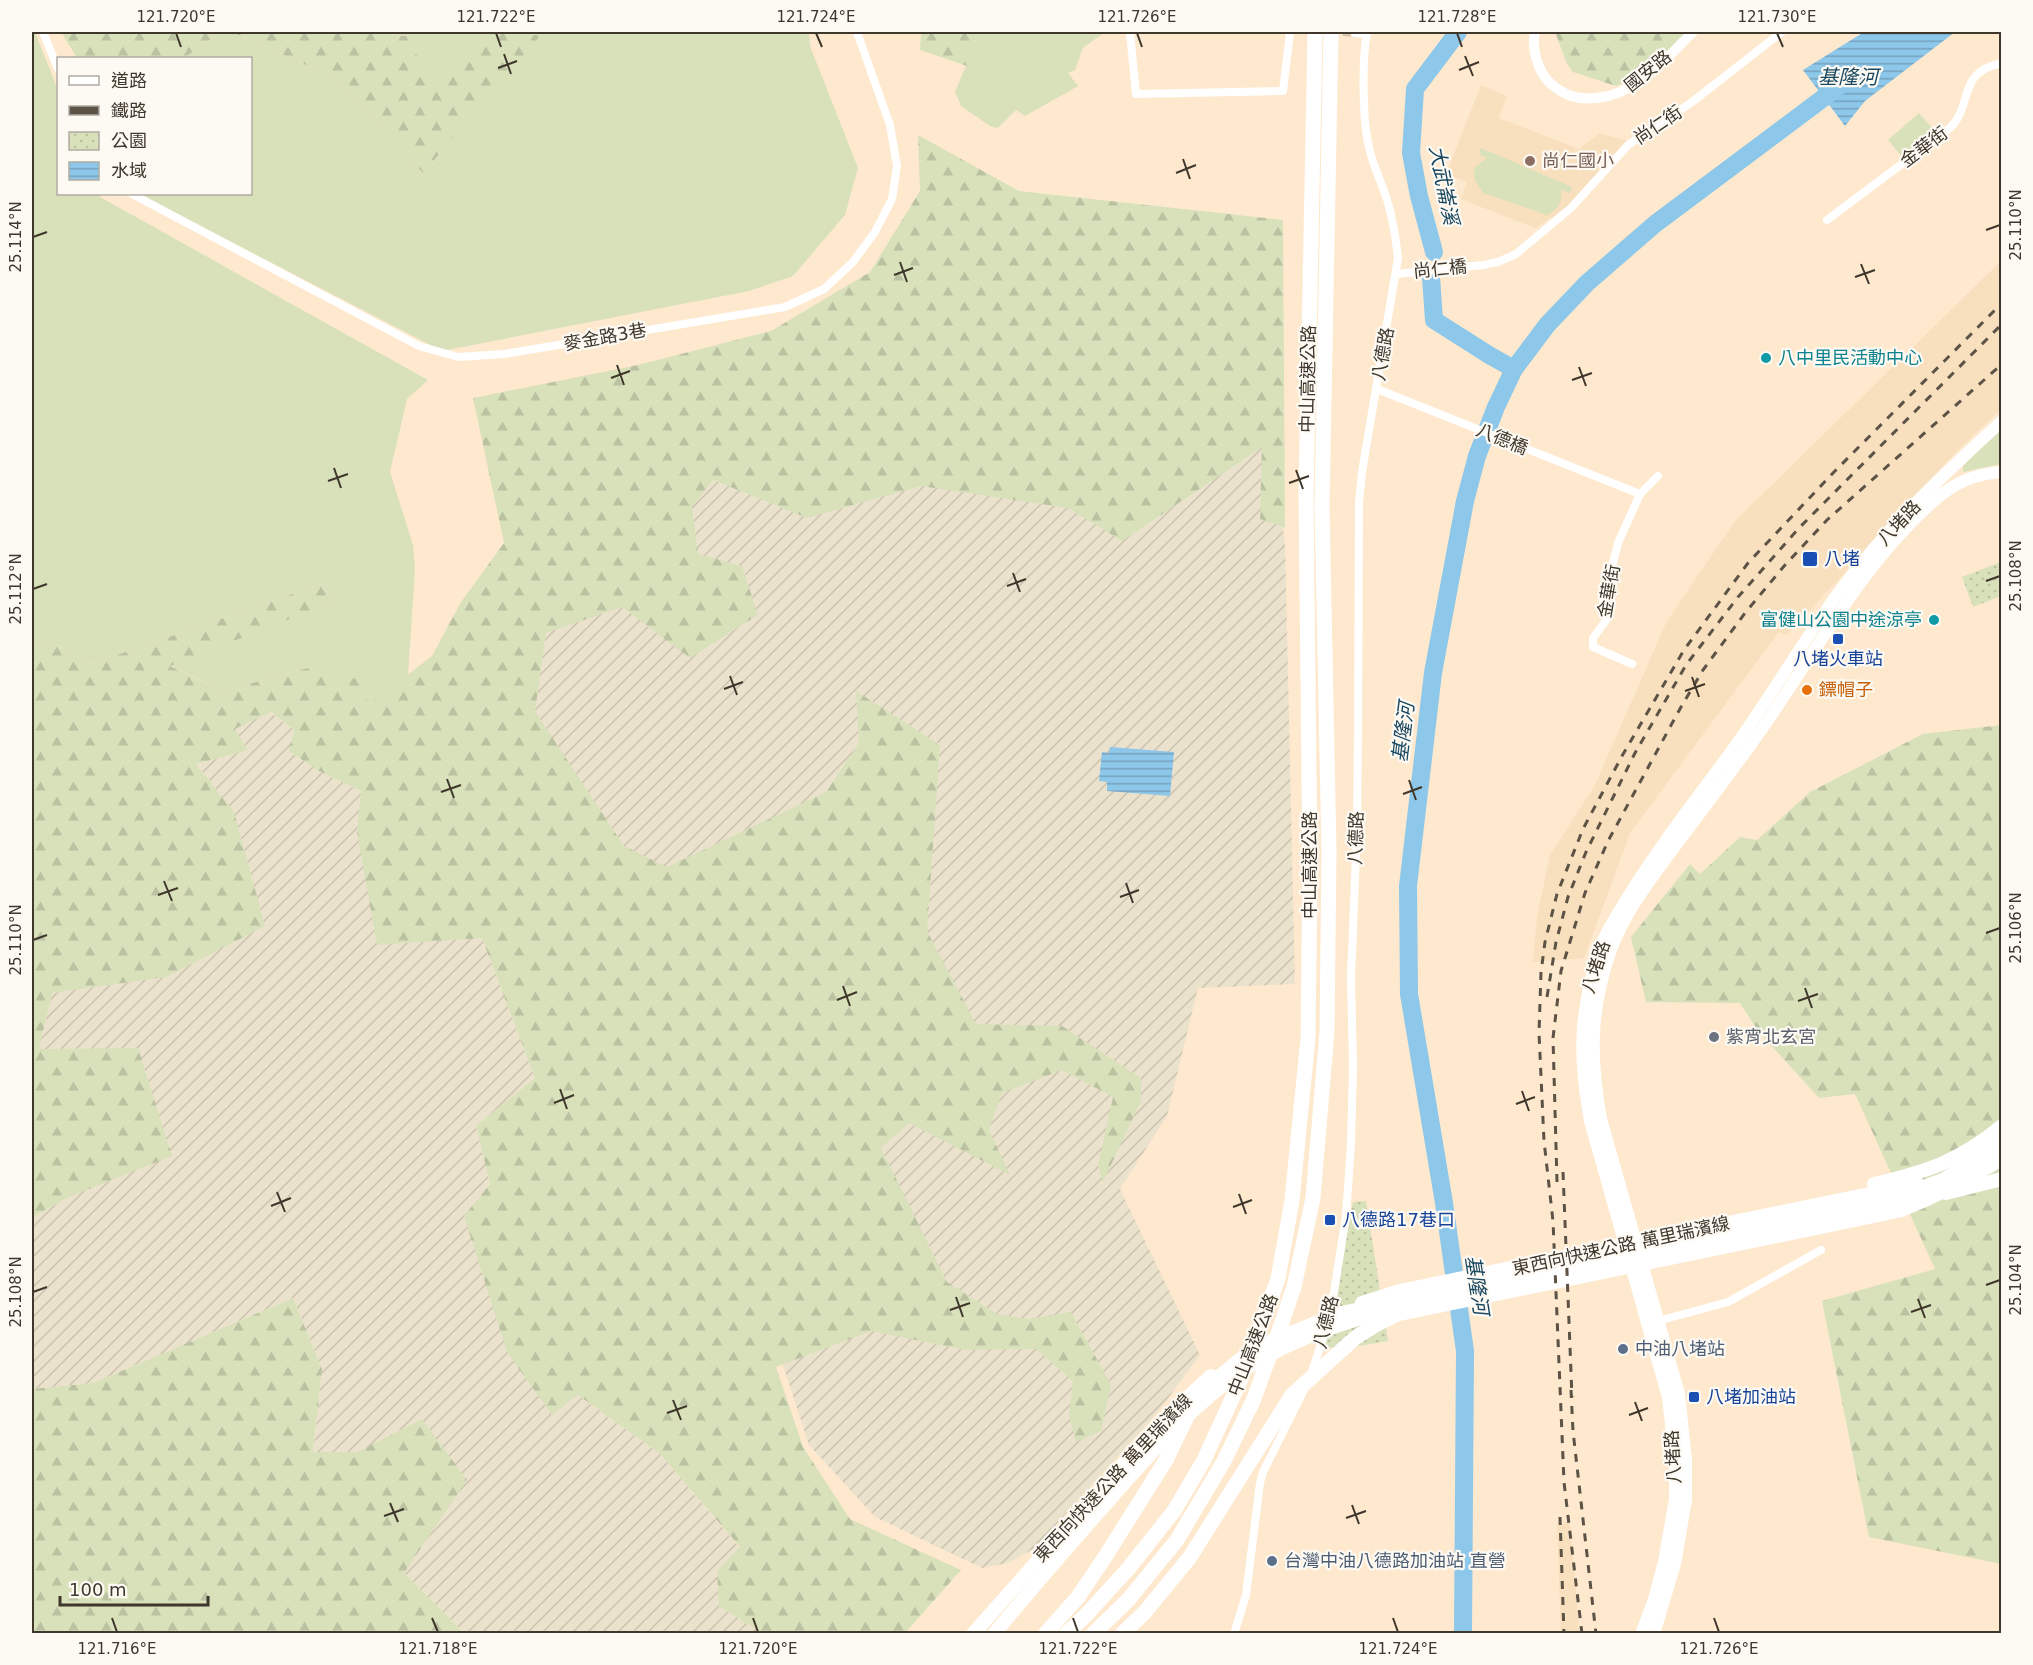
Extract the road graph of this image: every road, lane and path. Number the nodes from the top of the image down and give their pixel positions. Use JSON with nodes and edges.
{"nodes":[{"id":1,"x":43,"y":32,"type":"edge"},
{"id":2,"x":857,"y":32,"type":"edge"},
{"id":3,"x":1130,"y":32,"type":"edge"},
{"id":4,"x":1290,"y":32,"type":"edge"},
{"id":5,"x":1315,"y":32,"type":"edge"},
{"id":6,"x":1331,"y":32,"type":"edge"},
{"id":7,"x":1347,"y":32,"type":"edge"},
{"id":8,"x":1535,"y":32,"type":"edge"},
{"id":9,"x":1693,"y":32,"type":"edge"},
{"id":10,"x":1782,"y":32,"type":"edge"},
{"id":11,"x":1367,"y":33,"type":"edge"},
{"id":12,"x":1330,"y":60,"type":"junction"},
{"id":13,"x":2001,"y":63,"type":"edge"},
{"id":14,"x":57,"y":67,"type":"edge"},
{"id":15,"x":134,"y":195,"type":"edge"},
{"id":16,"x":1827,"y":220,"type":"dead end"},
{"id":17,"x":1483,"y":265,"type":"joint"},
{"id":18,"x":1396,"y":274,"type":"junction"},
{"id":19,"x":1377,"y":389,"type":"junction"},
{"id":20,"x":2001,"y":421,"type":"edge"},
{"id":21,"x":2001,"y":472,"type":"edge"},
{"id":22,"x":1658,"y":476,"type":"dead end"},
{"id":23,"x":1640,"y":494,"type":"junction"},
{"id":24,"x":1848,"y":589,"type":"junction"},
{"id":25,"x":1632,"y":664,"type":"dead end"},
{"id":26,"x":2001,"y":1126,"type":"edge"},
{"id":27,"x":2001,"y":1143,"type":"edge"},
{"id":28,"x":2001,"y":1158,"type":"edge"},
{"id":29,"x":2001,"y":1165,"type":"edge"},
{"id":30,"x":2001,"y":1179,"type":"edge"},
{"id":31,"x":1899,"y":1203,"type":"junction"},
{"id":32,"x":1713,"y":1228,"type":"junction"},
{"id":33,"x":1821,"y":1250,"type":"dead end"},
{"id":34,"x":1658,"y":1321,"type":"junction"},
{"id":35,"x":973,"y":1634,"type":"edge"},
{"id":36,"x":994,"y":1634,"type":"edge"},
{"id":37,"x":1045,"y":1634,"type":"edge"},
{"id":38,"x":1066,"y":1634,"type":"edge"},
{"id":39,"x":1093,"y":1634,"type":"edge"},
{"id":40,"x":1122,"y":1634,"type":"edge"},
{"id":41,"x":1234,"y":1634,"type":"edge"},
{"id":42,"x":1641,"y":1634,"type":"edge"},
{"id":43,"x":1653,"y":1634,"type":"edge"}],
"edges":[{"from":1,"to":14,"type":"street"},
{"from":2,"to":15,"type":"street","name":"麥金路3巷"},
{"from":3,"to":4,"type":"street"},
{"from":5,"to":38,"type":"highway","name":"中山高速公路"},
{"from":6,"to":12,"type":"highway","name":"中山高速公路"},
{"from":7,"to":11,"type":"street"},
{"from":7,"to":12,"type":"highway"},
{"from":8,"to":9,"type":"street","name":"國安路"},
{"from":10,"to":17,"type":"street","name":"尚仁街"},
{"from":11,"to":18,"type":"street","name":"八德路"},
{"from":12,"to":39,"type":"highway","name":"中山高速公路"},
{"from":13,"to":16,"type":"street","name":"金華街"},
{"from":17,"to":18,"type":"street","name":"尚仁橋"},
{"from":18,"to":19,"type":"street","name":"八德路"},
{"from":19,"to":23,"type":"street","name":"八德橋"},
{"from":19,"to":41,"type":"street","name":"八德路"},
{"from":20,"to":24,"type":"main road","name":"八堵路"},
{"from":21,"to":24,"type":"main road","name":"八堵路"},
{"from":22,"to":23,"type":"street","name":"金華街"},
{"from":23,"to":25,"type":"street","name":"金華街"},
{"from":24,"to":34,"type":"main road","name":"八堵路"},
{"from":24,"to":42,"type":"main road","name":"八堵路"},
{"from":26,"to":32,"type":"highway"},
{"from":27,"to":31,"type":"highway"},
{"from":28,"to":31,"type":"highway"},
{"from":29,"to":32,"type":"highway","name":"東西向快速公路 萬里瑞濱線"},
{"from":30,"to":36,"type":"highway","name":"東西向快速公路 萬里瑞濱線"},
{"from":31,"to":37,"type":"highway"},
{"from":31,"to":40,"type":"highway"},
{"from":32,"to":35,"type":"highway","name":"東西向快速公路 萬里瑞濱線"},
{"from":33,"to":34,"type":"street"},
{"from":34,"to":43,"type":"main road","name":"八堵路"}]}
